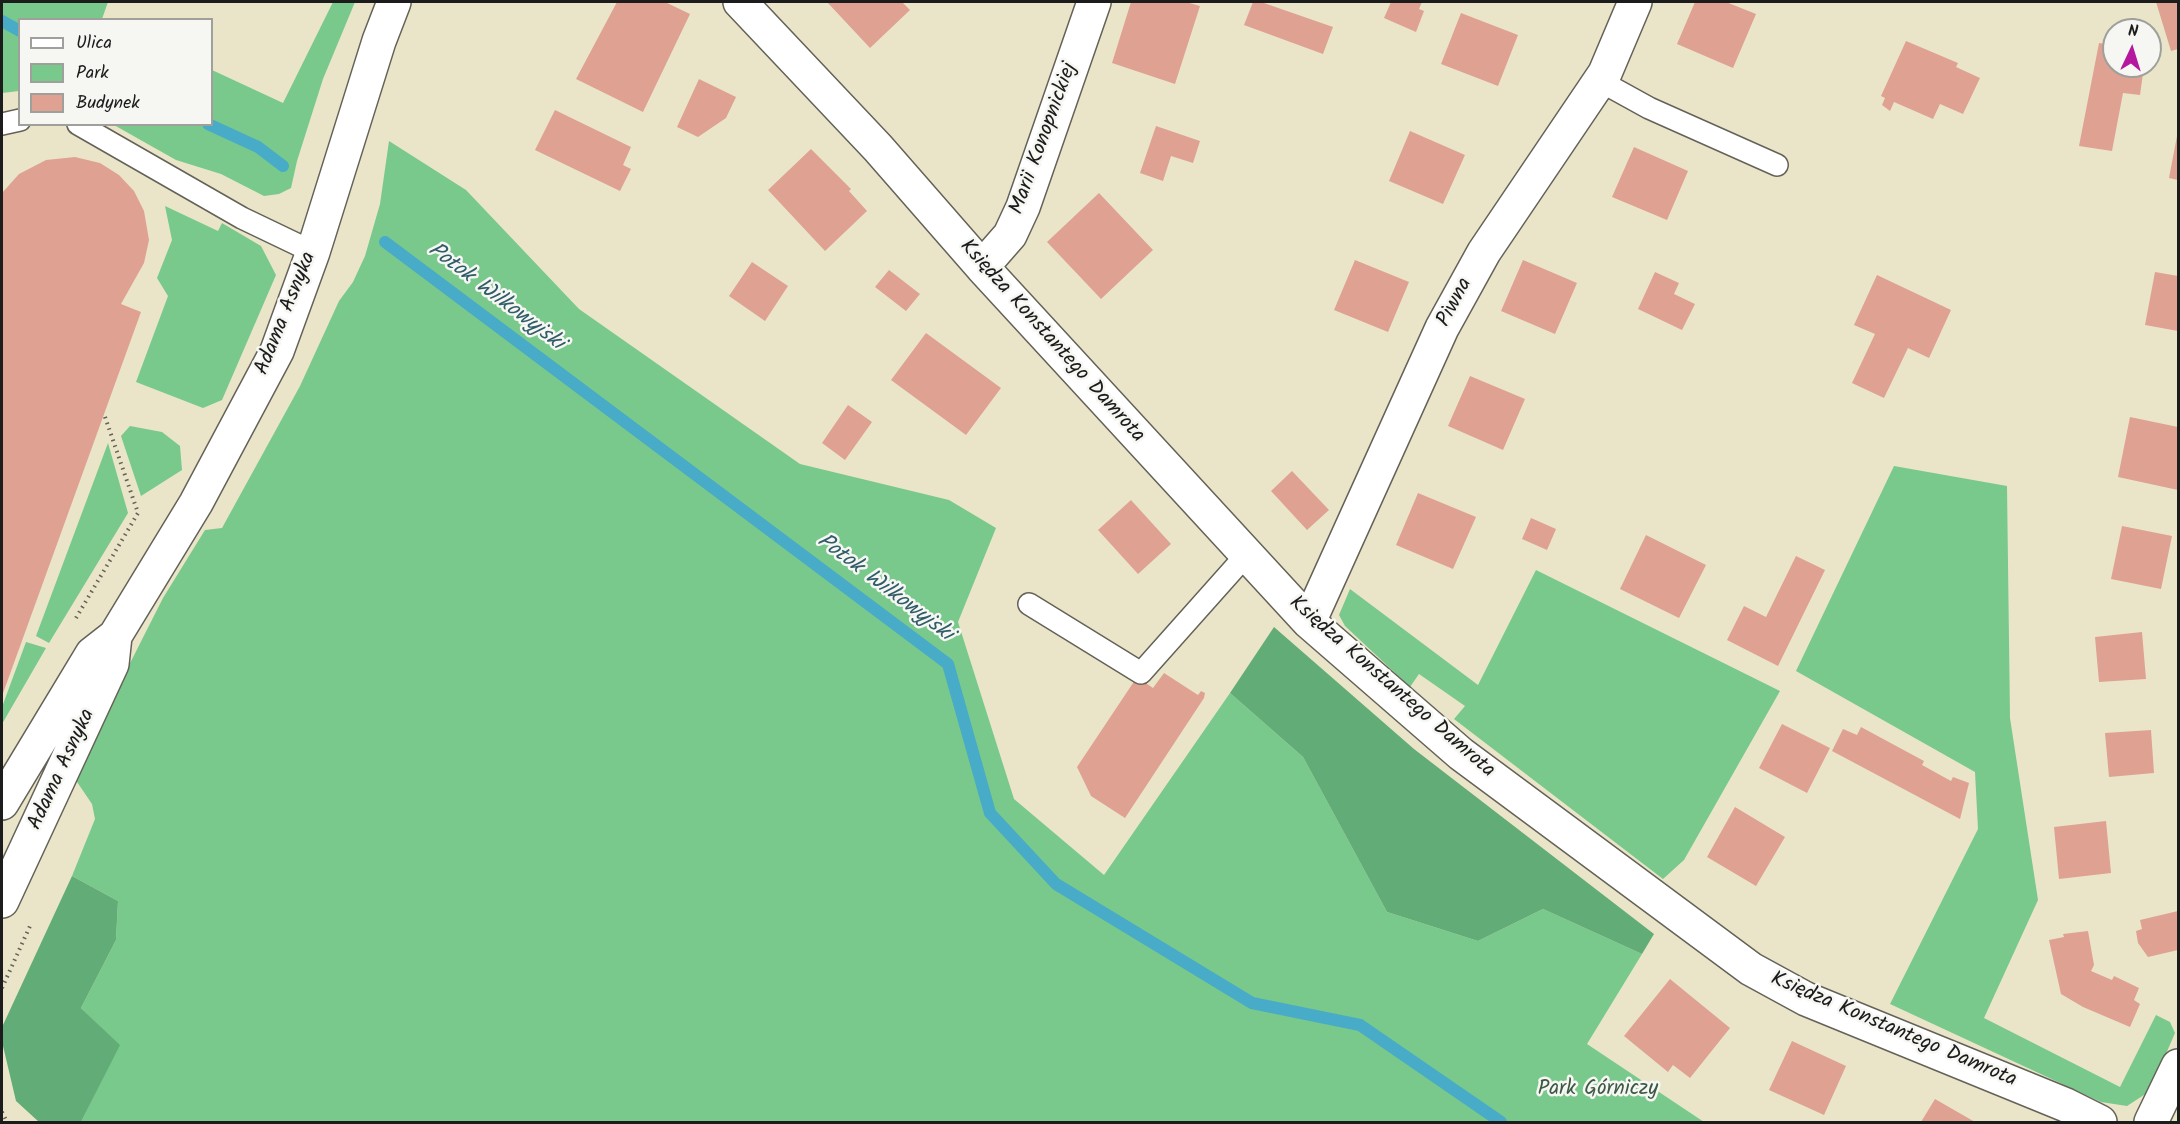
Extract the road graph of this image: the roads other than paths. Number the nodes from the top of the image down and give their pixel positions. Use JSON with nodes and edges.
{"nodes":[{"id":1,"x":394,"y":2,"type":"edge"},
{"id":2,"x":741,"y":2,"type":"edge"},
{"id":3,"x":1094,"y":2,"type":"edge"},
{"id":4,"x":1635,"y":2,"type":"edge"},
{"id":5,"x":1600,"y":81,"type":"junction"},
{"id":6,"x":18,"y":120,"type":"edge"},
{"id":7,"x":2,"y":124,"type":"edge"},
{"id":8,"x":81,"y":126,"type":"edge"},
{"id":9,"x":1777,"y":165,"type":"dead end"},
{"id":10,"x":313,"y":252,"type":"junction"},
{"id":11,"x":982,"y":267,"type":"junction"},
{"id":12,"x":1247,"y":554,"type":"junction"},
{"id":13,"x":1029,"y":604,"type":"dead end"},
{"id":14,"x":1309,"y":622,"type":"junction"},
{"id":15,"x":115,"y":636,"type":"junction"},
{"id":16,"x":2,"y":802,"type":"edge"},
{"id":17,"x":2,"y":901,"type":"edge"},
{"id":18,"x":2178,"y":1066,"type":"edge"},
{"id":19,"x":2100,"y":1122,"type":"edge"},
{"id":20,"x":2151,"y":1122,"type":"edge"}],
"edges":[{"from":1,"to":10,"type":"street","name":"Adama Asnyka"},
{"from":2,"to":11,"type":"street","name":"Księdza Konstantego Damrota"},
{"from":3,"to":11,"type":"street","name":"Marii Konopnickiej"},
{"from":4,"to":5,"type":"street","name":"Piwna"},
{"from":5,"to":9,"type":"lane"},
{"from":5,"to":14,"type":"street","name":"Piwna"},
{"from":6,"to":7,"type":"lane"},
{"from":8,"to":10,"type":"lane"},
{"from":10,"to":15,"type":"street","name":"Adama Asnyka"},
{"from":11,"to":12,"type":"street","name":"Księdza Konstantego Damrota"},
{"from":12,"to":13,"type":"lane"},
{"from":12,"to":14,"type":"street","name":"Księdza Konstantego Damrota"},
{"from":14,"to":19,"type":"street","name":"Księdza Konstantego Damrota"},
{"from":15,"to":16,"type":"street","name":"Adama Asnyka"},
{"from":15,"to":17,"type":"street","name":"Adama Asnyka"},
{"from":18,"to":20,"type":"street"}]}
